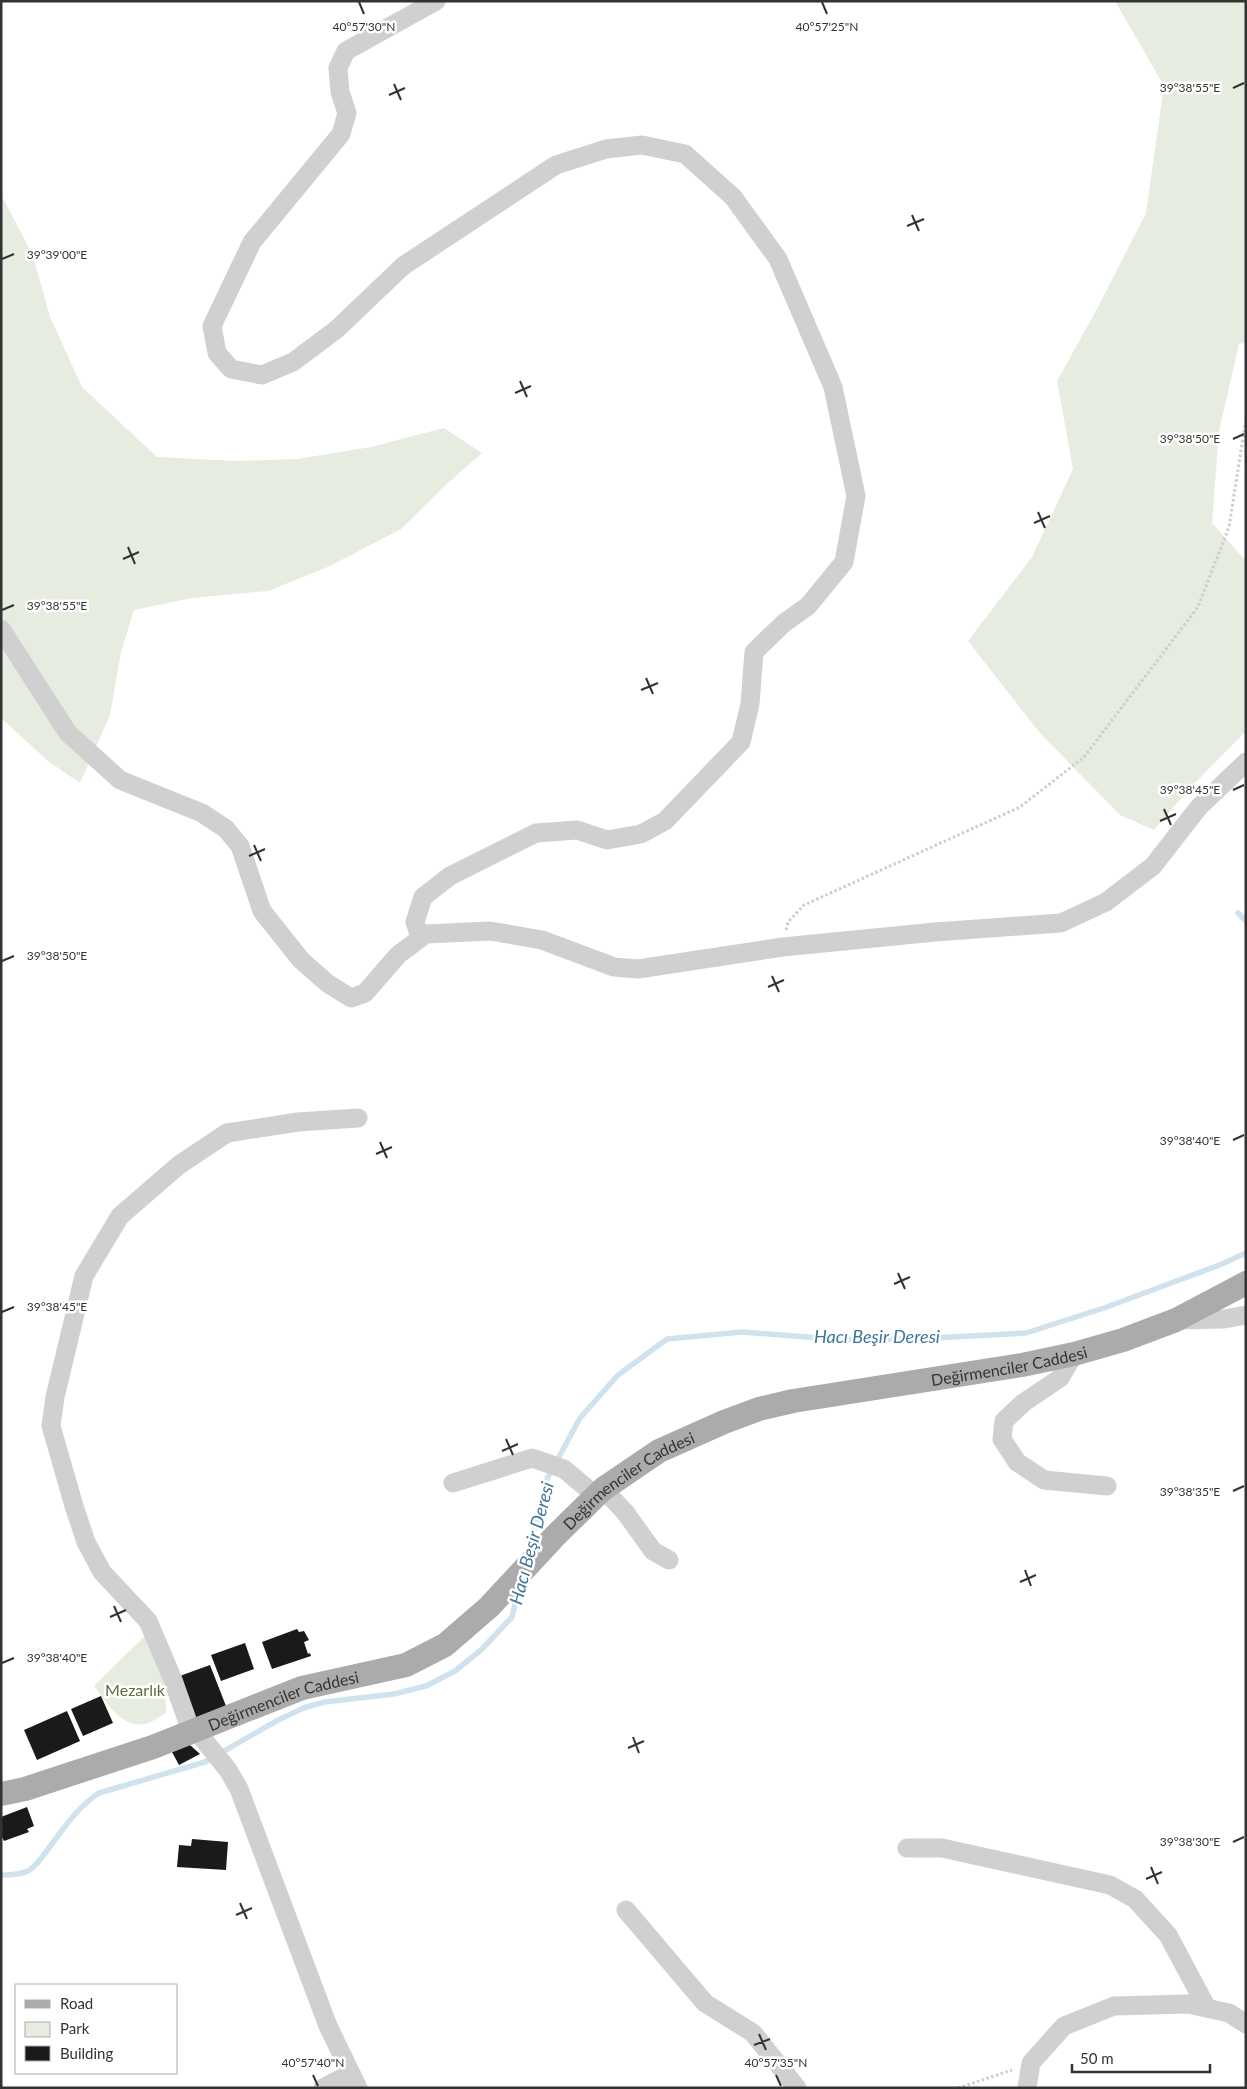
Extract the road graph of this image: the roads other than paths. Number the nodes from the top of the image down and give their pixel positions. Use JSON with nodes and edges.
{"nodes":[{"id":1,"x":436,"y":1,"type":"edge"},
{"id":2,"x":1,"y":629,"type":"edge"},
{"id":3,"x":1246,"y":762,"type":"edge"},
{"id":4,"x":420,"y":938,"type":"junction"},
{"id":5,"x":358,"y":1118,"type":"dead end"},
{"id":6,"x":1246,"y":1283,"type":"edge"},
{"id":7,"x":1246,"y":1315,"type":"edge"},
{"id":8,"x":1176,"y":1320,"type":"junction"},
{"id":9,"x":1074,"y":1354,"type":"junction"},
{"id":10,"x":453,"y":1482,"type":"dead end"},
{"id":11,"x":1107,"y":1486,"type":"dead end"},
{"id":12,"x":599,"y":1492,"type":"junction"},
{"id":13,"x":669,"y":1560,"type":"dead end"},
{"id":14,"x":197,"y":1734,"type":"junction"},
{"id":15,"x":1,"y":1794,"type":"edge"},
{"id":16,"x":906,"y":1848,"type":"dead end"},
{"id":17,"x":626,"y":1910,"type":"dead end"},
{"id":18,"x":1207,"y":2008,"type":"junction"},
{"id":19,"x":1246,"y":2024,"type":"edge"},
{"id":20,"x":354,"y":2081,"type":"edge"},
{"id":21,"x":323,"y":2088,"type":"edge"},
{"id":22,"x":797,"y":2088,"type":"edge"},
{"id":23,"x":1027,"y":2088,"type":"edge"}],
"edges":[{"from":1,"to":4,"type":"street"},
{"from":2,"to":4,"type":"street"},
{"from":3,"to":4,"type":"street"},
{"from":5,"to":14,"type":"street"},
{"from":6,"to":8,"type":"main road","name":"Değirmenciler Caddesi"},
{"from":7,"to":8,"type":"street"},
{"from":8,"to":9,"type":"main road","name":"Değirmenciler Caddesi"},
{"from":9,"to":11,"type":"street"},
{"from":9,"to":12,"type":"main road","name":"Değirmenciler Caddesi"},
{"from":10,"to":12,"type":"street"},
{"from":12,"to":13,"type":"street"},
{"from":12,"to":14,"type":"main road","name":"Değirmenciler Caddesi"},
{"from":14,"to":15,"type":"main road","name":"Değirmenciler Caddesi"},
{"from":14,"to":20,"type":"street"},
{"from":16,"to":18,"type":"street"},
{"from":17,"to":22,"type":"street"},
{"from":18,"to":19,"type":"street"},
{"from":18,"to":23,"type":"street"},
{"from":20,"to":21,"type":"street"}]}
